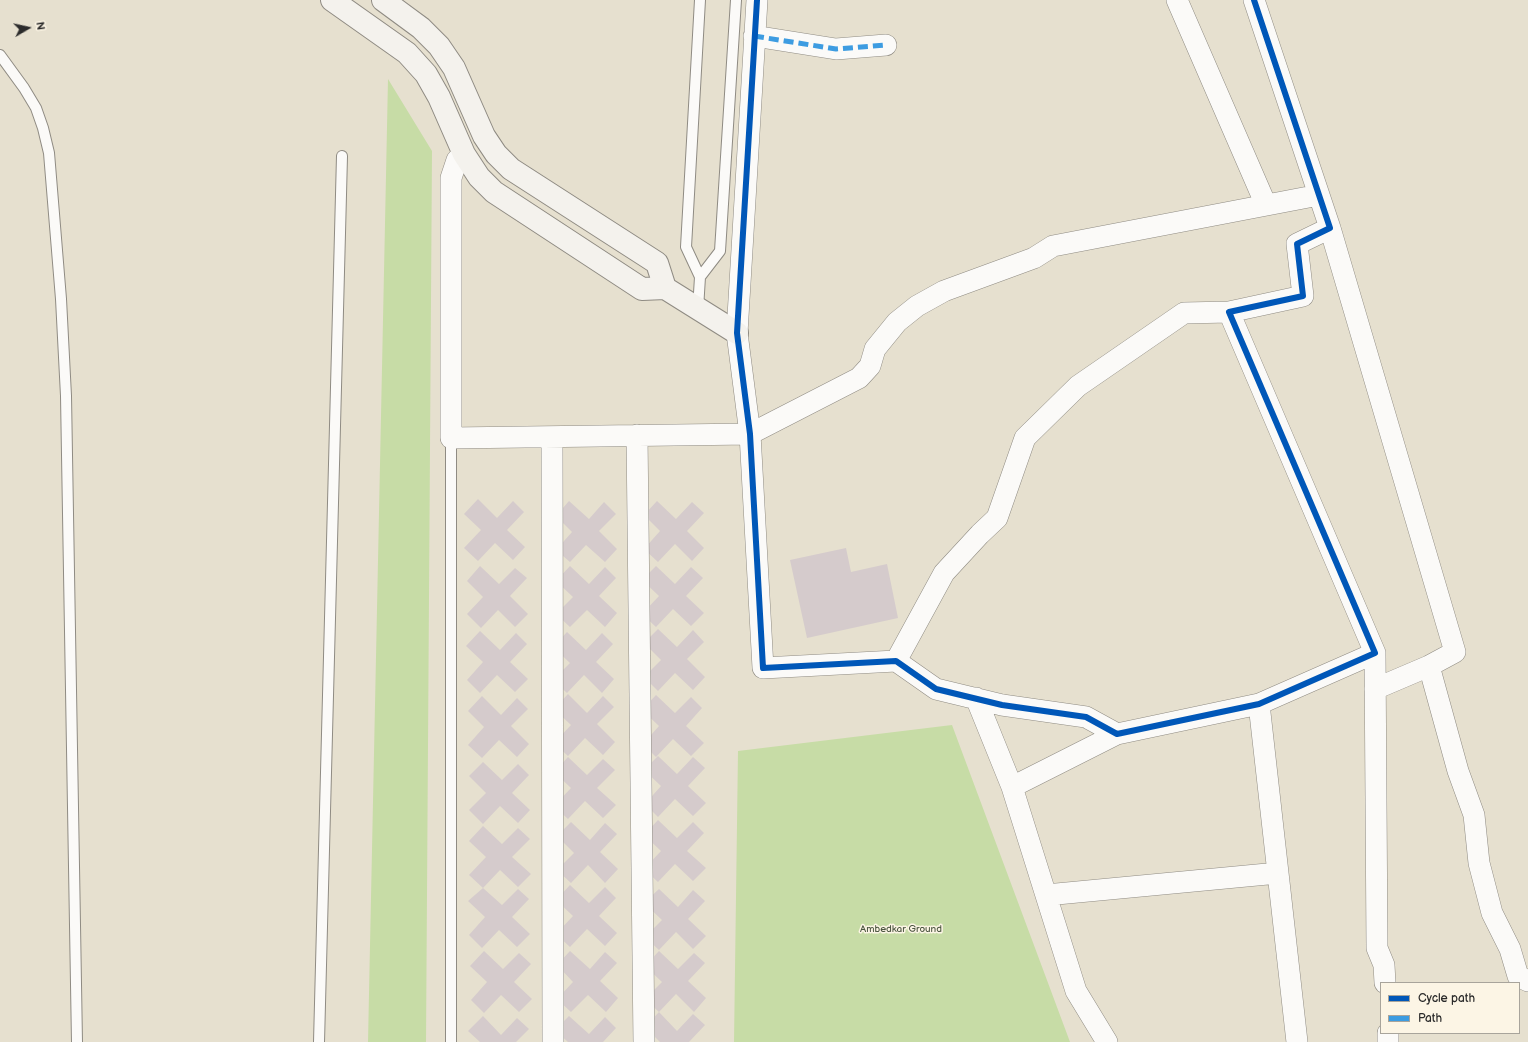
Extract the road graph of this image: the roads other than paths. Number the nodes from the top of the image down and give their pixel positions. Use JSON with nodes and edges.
{"nodes":[{"id":1,"x":332,"y":0,"type":"edge"},
{"id":2,"x":383,"y":0,"type":"edge"},
{"id":3,"x":700,"y":0,"type":"edge"},
{"id":4,"x":736,"y":0,"type":"edge"},
{"id":5,"x":757,"y":0,"type":"edge"},
{"id":6,"x":1177,"y":0,"type":"edge"},
{"id":7,"x":1254,"y":0,"type":"edge"},
{"id":8,"x":754,"y":36,"type":"junction"},
{"id":9,"x":886,"y":45,"type":"dead end"},
{"id":10,"x":0,"y":55,"type":"edge"},
{"id":11,"x":484,"y":136,"type":"junction"},
{"id":12,"x":464,"y":154,"type":"junction"},
{"id":13,"x":342,"y":156,"type":"dead end"},
{"id":14,"x":1319,"y":195,"type":"junction"},
{"id":15,"x":1266,"y":205,"type":"junction"},
{"id":16,"x":1330,"y":228,"type":"junction"},
{"id":17,"x":700,"y":277,"type":"junction"},
{"id":18,"x":665,"y":288,"type":"junction"},
{"id":19,"x":698,"y":309,"type":"junction"},
{"id":20,"x":1229,"y":312,"type":"junction"},
{"id":21,"x":737,"y":333,"type":"junction"},
{"id":22,"x":750,"y":434,"type":"junction"},
{"id":23,"x":637,"y":435,"type":"junction"},
{"id":24,"x":552,"y":437,"type":"junction"},
{"id":25,"x":451,"y":438,"type":"junction"},
{"id":26,"x":1375,"y":653,"type":"junction"},
{"id":27,"x":896,"y":661,"type":"junction"},
{"id":28,"x":1429,"y":666,"type":"junction"},
{"id":29,"x":1375,"y":689,"type":"junction"},
{"id":30,"x":976,"y":698,"type":"junction"},
{"id":31,"x":1259,"y":704,"type":"junction"},
{"id":32,"x":1117,"y":734,"type":"junction"},
{"id":33,"x":1012,"y":788,"type":"junction"},
{"id":34,"x":1278,"y":873,"type":"junction"},
{"id":35,"x":1046,"y":895,"type":"junction"},
{"id":36,"x":1528,"y":981,"type":"edge"},
{"id":37,"x":1385,"y":982,"type":"edge"},
{"id":38,"x":77,"y":1042,"type":"edge"},
{"id":39,"x":319,"y":1042,"type":"edge"},
{"id":40,"x":451,"y":1042,"type":"edge"},
{"id":41,"x":553,"y":1042,"type":"edge"},
{"id":42,"x":644,"y":1042,"type":"edge"},
{"id":43,"x":1107,"y":1042,"type":"edge"},
{"id":44,"x":1297,"y":1042,"type":"edge"}],
"edges":[{"from":1,"to":12,"type":"street"},
{"from":2,"to":11,"type":"street"},
{"from":3,"to":17,"type":"lane"},
{"from":4,"to":17,"type":"lane"},
{"from":5,"to":8,"type":"street"},
{"from":6,"to":15,"type":"street"},
{"from":7,"to":14,"type":"street"},
{"from":8,"to":9,"type":"street"},
{"from":8,"to":21,"type":"street"},
{"from":10,"to":38,"type":"lane"},
{"from":11,"to":12,"type":"street"},
{"from":11,"to":18,"type":"street"},
{"from":12,"to":18,"type":"street"},
{"from":12,"to":25,"type":"street"},
{"from":13,"to":39,"type":"lane"},
{"from":14,"to":15,"type":"street"},
{"from":14,"to":16,"type":"street"},
{"from":15,"to":22,"type":"street"},
{"from":16,"to":20,"type":"street"},
{"from":16,"to":28,"type":"street"},
{"from":17,"to":19,"type":"lane"},
{"from":18,"to":19,"type":"street"},
{"from":19,"to":21,"type":"street"},
{"from":20,"to":26,"type":"street"},
{"from":20,"to":27,"type":"street"},
{"from":21,"to":22,"type":"street"},
{"from":22,"to":23,"type":"street"},
{"from":22,"to":27,"type":"street"},
{"from":23,"to":24,"type":"street"},
{"from":23,"to":42,"type":"street"},
{"from":24,"to":25,"type":"street"},
{"from":24,"to":41,"type":"street"},
{"from":25,"to":40,"type":"lane"},
{"from":26,"to":29,"type":"street"},
{"from":26,"to":31,"type":"street"},
{"from":27,"to":30,"type":"street"},
{"from":28,"to":29,"type":"street"},
{"from":28,"to":36,"type":"street"},
{"from":29,"to":37,"type":"street"},
{"from":30,"to":32,"type":"street"},
{"from":30,"to":33,"type":"street"},
{"from":31,"to":32,"type":"street"},
{"from":31,"to":34,"type":"street"},
{"from":32,"to":33,"type":"street"},
{"from":33,"to":35,"type":"street"},
{"from":34,"to":35,"type":"street"},
{"from":34,"to":44,"type":"street"},
{"from":35,"to":43,"type":"street"}]}
